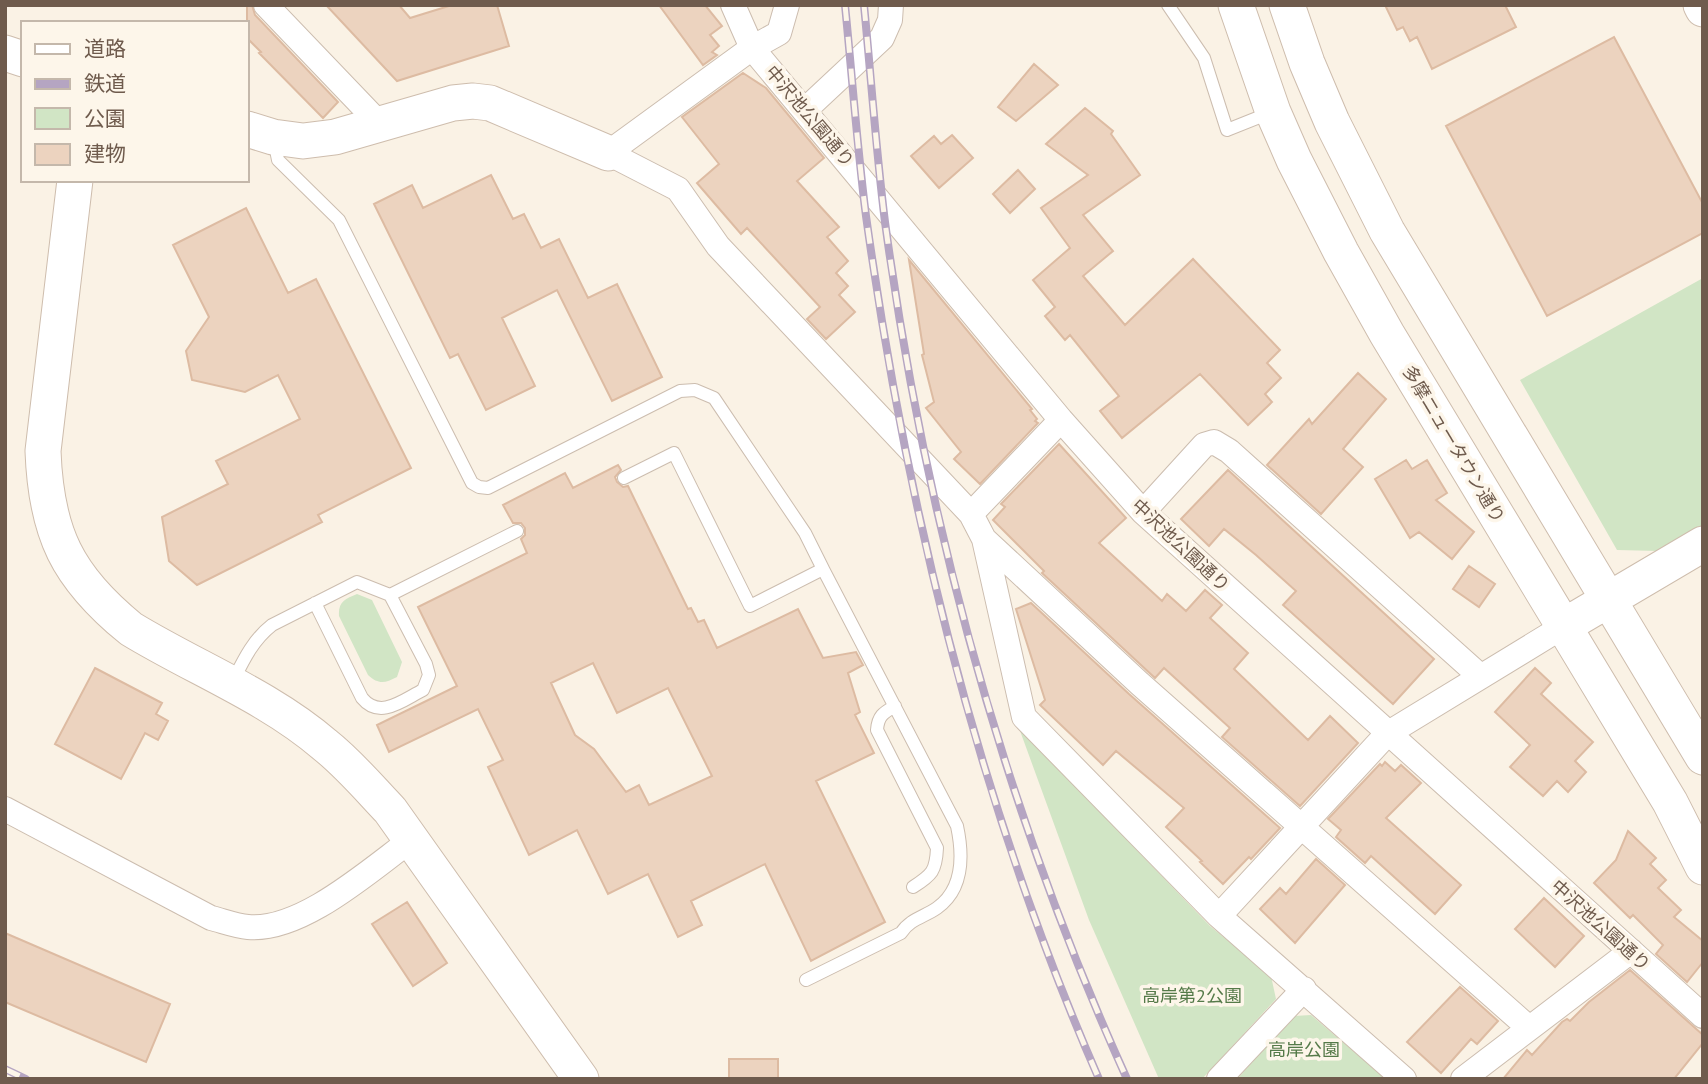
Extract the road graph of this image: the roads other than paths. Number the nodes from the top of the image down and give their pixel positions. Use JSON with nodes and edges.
{"nodes":[{"id":1,"x":267,"y":5,"type":"edge"},
{"id":2,"x":733,"y":5,"type":"edge"},
{"id":3,"x":787,"y":5,"type":"edge"},
{"id":4,"x":891,"y":5,"type":"edge"},
{"id":5,"x":1168,"y":5,"type":"edge"},
{"id":6,"x":1236,"y":5,"type":"edge"},
{"id":7,"x":1287,"y":5,"type":"edge"},
{"id":8,"x":752,"y":48,"type":"junction"},
{"id":9,"x":806,"y":110,"type":"junction"},
{"id":10,"x":1273,"y":112,"type":"junction"},
{"id":11,"x":379,"y":123,"type":"junction"},
{"id":12,"x":260,"y":133,"type":"edge"},
{"id":13,"x":608,"y":153,"type":"junction"},
{"id":14,"x":75,"y":182,"type":"edge"},
{"id":15,"x":1430,"y":305,"type":"junction"},
{"id":16,"x":1387,"y":334,"type":"junction"},
{"id":17,"x":1061,"y":420,"type":"junction"},
{"id":18,"x":624,"y":478,"type":"dead end"},
{"id":19,"x":1143,"y":512,"type":"junction"},
{"id":20,"x":971,"y":514,"type":"junction"},
{"id":21,"x":517,"y":531,"type":"dead end"},
{"id":22,"x":984,"y":539,"type":"junction"},
{"id":23,"x":1703,"y":544,"type":"edge"},
{"id":24,"x":823,"y":569,"type":"junction"},
{"id":25,"x":390,"y":595,"type":"junction"},
{"id":26,"x":1607,"y":600,"type":"junction"},
{"id":27,"x":315,"y":603,"type":"junction"},
{"id":28,"x":1564,"y":626,"type":"junction"},
{"id":29,"x":1480,"y":677,"type":"junction"},
{"id":30,"x":231,"y":684,"type":"junction"},
{"id":31,"x":895,"y":706,"type":"junction"},
{"id":32,"x":1387,"y":734,"type":"junction"},
{"id":33,"x":1703,"y":757,"type":"edge"},
{"id":34,"x":5,"y":809,"type":"edge"},
{"id":35,"x":1302,"y":828,"type":"junction"},
{"id":36,"x":411,"y":840,"type":"junction"},
{"id":37,"x":1703,"y":867,"type":"edge"},
{"id":38,"x":913,"y":887,"type":"dead end"},
{"id":39,"x":1219,"y":916,"type":"junction"},
{"id":40,"x":1631,"y":951,"type":"junction"},
{"id":41,"x":806,"y":980,"type":"dead end"},
{"id":42,"x":1304,"y":989,"type":"junction"},
{"id":43,"x":1703,"y":1016,"type":"edge"},
{"id":44,"x":1529,"y":1028,"type":"junction"},
{"id":45,"x":581,"y":1079,"type":"edge"},
{"id":46,"x":1219,"y":1079,"type":"edge"},
{"id":47,"x":1404,"y":1079,"type":"edge"},
{"id":48,"x":1463,"y":1079,"type":"edge"}],
"edges":[{"from":1,"to":11,"type":"street"},
{"from":2,"to":8,"type":"street","name":"中沢池公園通り"},
{"from":3,"to":8,"type":"street"},
{"from":4,"to":9,"type":"street"},
{"from":5,"to":10,"type":"lane"},
{"from":6,"to":10,"type":"main road","name":"多摩ニュータウン通り"},
{"from":7,"to":15,"type":"main road"},
{"from":8,"to":9,"type":"street","name":"中沢池公園通り"},
{"from":8,"to":13,"type":"street"},
{"from":9,"to":17,"type":"street","name":"中沢池公園通り"},
{"from":10,"to":16,"type":"main road","name":"多摩ニュータウン通り"},
{"from":11,"to":12,"type":"main road"},
{"from":11,"to":13,"type":"main road"},
{"from":12,"to":24,"type":"lane"},
{"from":13,"to":20,"type":"street"},
{"from":14,"to":30,"type":"main road"},
{"from":15,"to":16,"type":"main road"},
{"from":15,"to":26,"type":"main road"},
{"from":16,"to":28,"type":"main road","name":"多摩ニュータウン通り"},
{"from":17,"to":19,"type":"street","name":"中沢池公園通り"},
{"from":17,"to":20,"type":"street"},
{"from":18,"to":24,"type":"lane"},
{"from":19,"to":29,"type":"street"},
{"from":19,"to":32,"type":"street","name":"中沢池公園通り"},
{"from":20,"to":22,"type":"street"},
{"from":21,"to":25,"type":"lane"},
{"from":22,"to":35,"type":"street"},
{"from":22,"to":39,"type":"street"},
{"from":23,"to":26,"type":"main road"},
{"from":24,"to":31,"type":"lane"},
{"from":25,"to":27,"type":"lane"},
{"from":25,"to":27,"type":"lane"},
{"from":26,"to":28,"type":"main road"},
{"from":26,"to":33,"type":"main road"},
{"from":27,"to":30,"type":"lane"},
{"from":28,"to":29,"type":"street"},
{"from":28,"to":37,"type":"main road","name":"多摩ニュータウン通り"},
{"from":29,"to":32,"type":"street"},
{"from":30,"to":36,"type":"main road"},
{"from":31,"to":38,"type":"lane"},
{"from":31,"to":41,"type":"lane"},
{"from":32,"to":35,"type":"street"},
{"from":32,"to":40,"type":"street","name":"中沢池公園通り"},
{"from":34,"to":36,"type":"street"},
{"from":35,"to":39,"type":"street"},
{"from":35,"to":44,"type":"street"},
{"from":36,"to":45,"type":"main road"},
{"from":39,"to":42,"type":"street"},
{"from":40,"to":43,"type":"street","name":"中沢池公園通り"},
{"from":40,"to":44,"type":"street"},
{"from":42,"to":46,"type":"street"},
{"from":42,"to":47,"type":"street"},
{"from":44,"to":48,"type":"street"}]}
